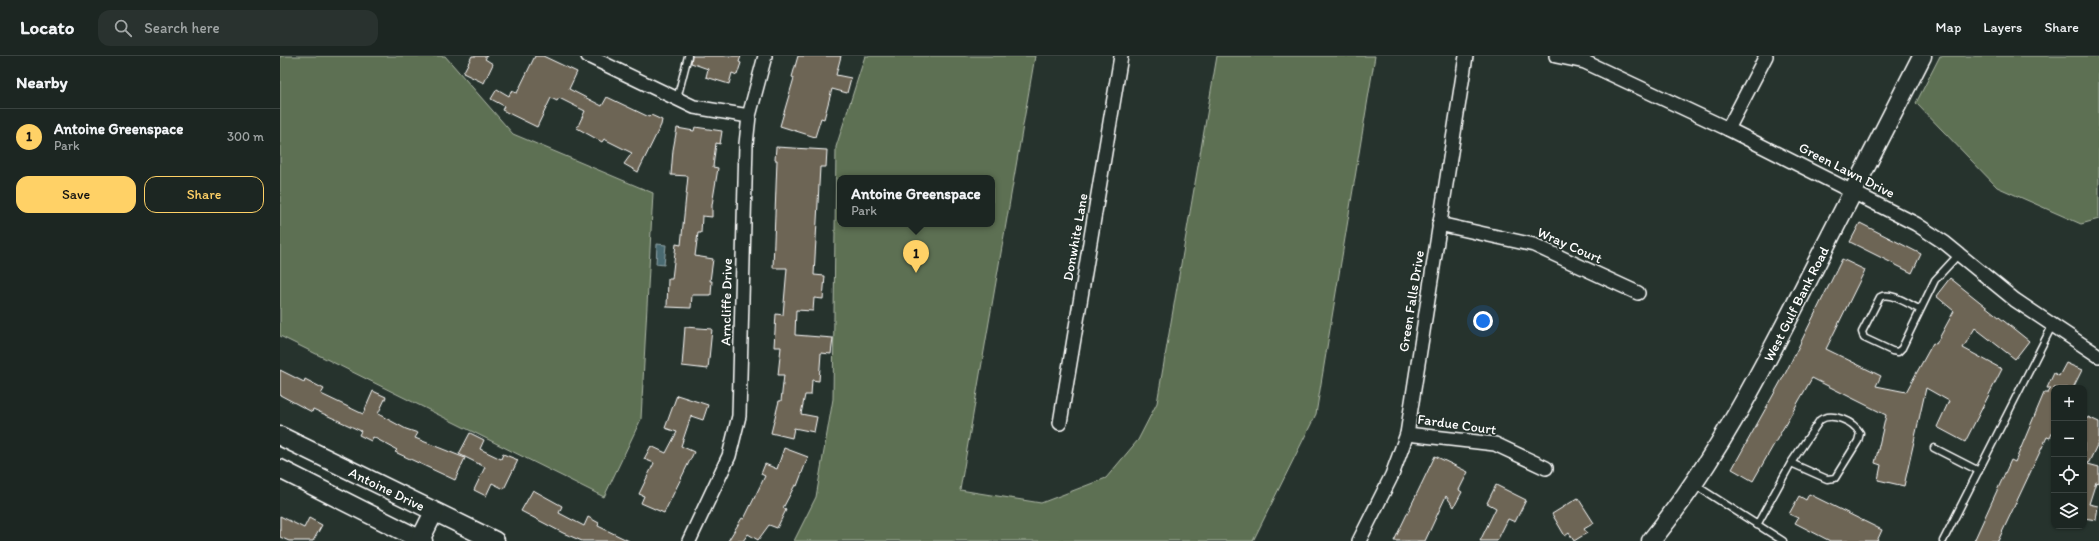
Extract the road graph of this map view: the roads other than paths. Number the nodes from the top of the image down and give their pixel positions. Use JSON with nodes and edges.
{"nodes":[{"id":1,"x":588,"y":56,"type":"edge"},
{"id":2,"x":688,"y":56,"type":"edge"},
{"id":3,"x":765,"y":56,"type":"edge"},
{"id":4,"x":1121,"y":56,"type":"edge"},
{"id":5,"x":1466,"y":56,"type":"edge"},
{"id":6,"x":1556,"y":56,"type":"edge"},
{"id":7,"x":1766,"y":56,"type":"edge"},
{"id":8,"x":1922,"y":56,"type":"edge"},
{"id":9,"x":676,"y":100,"type":"junction"},
{"id":10,"x":749,"y":116,"type":"junction"},
{"id":11,"x":1728,"y":130,"type":"junction"},
{"id":12,"x":1853,"y":192,"type":"junction"},
{"id":13,"x":1439,"y":224,"type":"junction"},
{"id":14,"x":1959,"y":254,"type":"junction"},
{"id":15,"x":1638,"y":293,"type":"dead end"},
{"id":16,"x":1920,"y":310,"type":"junction"},
{"id":17,"x":2052,"y":326,"type":"junction"},
{"id":18,"x":2099,"y":356,"type":"edge"},
{"id":19,"x":1060,"y":423,"type":"dead end"},
{"id":20,"x":1407,"y":434,"type":"junction"},
{"id":21,"x":280,"y":436,"type":"edge"},
{"id":22,"x":1934,"y":448,"type":"dead end"},
{"id":23,"x":1791,"y":463,"type":"junction"},
{"id":24,"x":1546,"y":468,"type":"dead end"},
{"id":25,"x":280,"y":469,"type":"edge"},
{"id":26,"x":1978,"y":471,"type":"junction"},
{"id":27,"x":1693,"y":484,"type":"junction"},
{"id":28,"x":434,"y":512,"type":"junction"},
{"id":29,"x":1757,"y":525,"type":"junction"},
{"id":30,"x":421,"y":540,"type":"edge"},
{"id":31,"x":495,"y":541,"type":"edge"},
{"id":32,"x":689,"y":541,"type":"edge"},
{"id":33,"x":1358,"y":541,"type":"edge"},
{"id":34,"x":1651,"y":541,"type":"edge"},
{"id":35,"x":1783,"y":541,"type":"edge"},
{"id":36,"x":1943,"y":541,"type":"edge"}],
"edges":[{"from":1,"to":9,"type":"street"},
{"from":2,"to":9,"type":"lane"},
{"from":3,"to":10,"type":"street","name":"Arncliffe Drive"},
{"from":4,"to":19,"type":"street","name":"Donwhite Lane"},
{"from":5,"to":13,"type":"street","name":"Green Falls Drive"},
{"from":6,"to":11,"type":"street","name":"Green Lawn Drive"},
{"from":7,"to":11,"type":"street"},
{"from":8,"to":12,"type":"street","name":"West Gulf Bank Road"},
{"from":9,"to":10,"type":"street"},
{"from":10,"to":32,"type":"street","name":"Arncliffe Drive"},
{"from":11,"to":12,"type":"street","name":"Green Lawn Drive"},
{"from":12,"to":14,"type":"street","name":"Green Lawn Drive"},
{"from":12,"to":27,"type":"street","name":"West Gulf Bank Road"},
{"from":13,"to":15,"type":"street","name":"Wray Court"},
{"from":13,"to":20,"type":"street","name":"Green Falls Drive"},
{"from":14,"to":16,"type":"lane"},
{"from":14,"to":17,"type":"street","name":"Green Lawn Drive"},
{"from":16,"to":16,"type":"lane"},
{"from":17,"to":18,"type":"street","name":"Green Lawn Drive"},
{"from":17,"to":26,"type":"lane"},
{"from":20,"to":24,"type":"street","name":"Fardue Court"},
{"from":20,"to":33,"type":"street","name":"Green Falls Drive"},
{"from":21,"to":28,"type":"street","name":"Antoine Drive"},
{"from":22,"to":26,"type":"lane"},
{"from":23,"to":23,"type":"lane"},
{"from":23,"to":29,"type":"lane"},
{"from":25,"to":30,"type":"street"},
{"from":26,"to":36,"type":"lane"},
{"from":27,"to":29,"type":"lane"},
{"from":27,"to":34,"type":"street","name":"West Gulf Bank Road"},
{"from":28,"to":30,"type":"street"},
{"from":28,"to":31,"type":"street","name":"Antoine Drive"},
{"from":29,"to":35,"type":"lane"}]}
